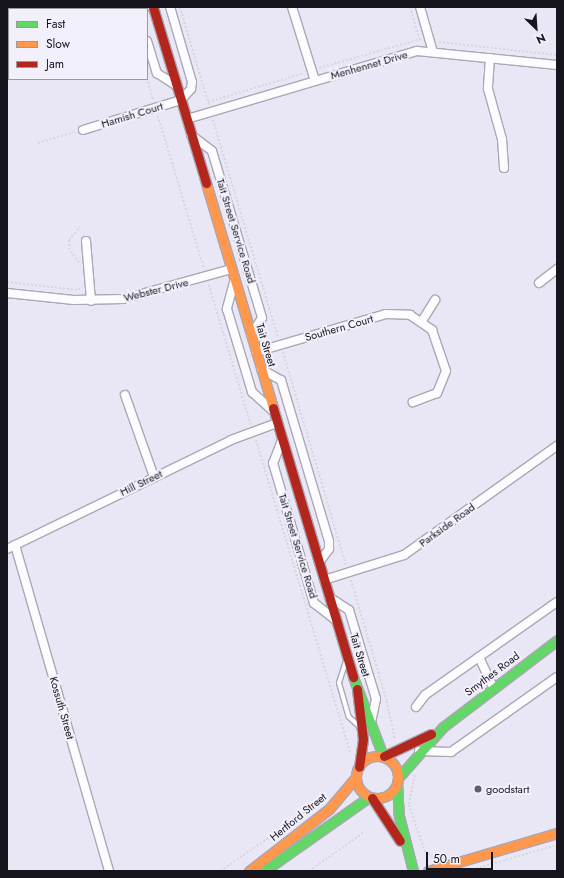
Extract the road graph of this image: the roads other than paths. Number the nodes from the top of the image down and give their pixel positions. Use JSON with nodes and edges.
{"nodes":[{"id":1,"x":153,"y":7,"type":"edge"},
{"id":2,"x":170,"y":7,"type":"edge"},
{"id":3,"x":292,"y":7,"type":"edge"},
{"id":4,"x":420,"y":7,"type":"edge"},
{"id":5,"x":148,"y":44,"type":"edge"},
{"id":6,"x":433,"y":52,"type":"junction"},
{"id":7,"x":490,"y":58,"type":"junction"},
{"id":8,"x":557,"y":66,"type":"edge"},
{"id":9,"x":315,"y":81,"type":"junction"},
{"id":10,"x":177,"y":86,"type":"junction"},
{"id":11,"x":181,"y":100,"type":"junction"},
{"id":12,"x":187,"y":119,"type":"junction"},
{"id":13,"x":83,"y":130,"type":"road end"},
{"id":14,"x":191,"y":135,"type":"junction"},
{"id":15,"x":504,"y":168,"type":"dead end"},
{"id":16,"x":86,"y":241,"type":"dead end"},
{"id":17,"x":231,"y":269,"type":"junction"},
{"id":18,"x":557,"y":269,"type":"edge"},
{"id":19,"x":234,"y":279,"type":"junction"},
{"id":20,"x":538,"y":283,"type":"dead end"},
{"id":21,"x":7,"y":293,"type":"edge"},
{"id":22,"x":435,"y":300,"type":"dead end"},
{"id":23,"x":91,"y":301,"type":"junction"},
{"id":24,"x":422,"y":321,"type":"junction"},
{"id":25,"x":251,"y":335,"type":"junction"},
{"id":26,"x":256,"y":352,"type":"junction"},
{"id":27,"x":261,"y":369,"type":"junction"},
{"id":28,"x":125,"y":395,"type":"dead end"},
{"id":29,"x":414,"y":402,"type":"dead end"},
{"id":30,"x":274,"y":412,"type":"junction"},
{"id":31,"x":277,"y":423,"type":"junction"},
{"id":32,"x":282,"y":440,"type":"junction"},
{"id":33,"x":557,"y":446,"type":"edge"},
{"id":34,"x":154,"y":477,"type":"junction"},
{"id":35,"x":11,"y":547,"type":"edge"},
{"id":36,"x":319,"y":563,"type":"junction"},
{"id":37,"x":324,"y":580,"type":"junction"},
{"id":38,"x":329,"y":597,"type":"junction"},
{"id":39,"x":557,"y":602,"type":"edge"},
{"id":40,"x":336,"y":620,"type":"junction"},
{"id":41,"x":557,"y":640,"type":"edge"},
{"id":42,"x":347,"y":656,"type":"junction"},
{"id":43,"x":479,"y":657,"type":"junction"},
{"id":44,"x":557,"y":677,"type":"edge"},
{"id":45,"x":493,"y":687,"type":"junction"},
{"id":46,"x":357,"y":689,"type":"junction"},
{"id":47,"x":416,"y":707,"type":"dead end"},
{"id":48,"x":371,"y":723,"type":"junction"},
{"id":49,"x":442,"y":728,"type":"junction"},
{"id":50,"x":362,"y":732,"type":"junction"},
{"id":51,"x":419,"y":751,"type":"junction"},
{"id":52,"x":383,"y":756,"type":"junction"},
{"id":53,"x":359,"y":767,"type":"junction"},
{"id":54,"x":356,"y":777,"type":"junction"},
{"id":55,"x":398,"y":780,"type":"junction"},
{"id":56,"x":370,"y":798,"type":"junction"},
{"id":57,"x":557,"y":833,"type":"edge"},
{"id":58,"x":409,"y":859,"type":"junction"},
{"id":59,"x":109,"y":871,"type":"edge"},
{"id":60,"x":250,"y":871,"type":"edge"},
{"id":61,"x":264,"y":871,"type":"edge"},
{"id":62,"x":413,"y":871,"type":"edge"},
{"id":63,"x":428,"y":871,"type":"edge"}],
"edges":[{"from":1,"to":10,"type":"street","name":"Tait Street"},
{"from":2,"to":11,"type":"street"},
{"from":3,"to":9,"type":"street"},
{"from":4,"to":6,"type":"street"},
{"from":5,"to":10,"type":"street"},
{"from":6,"to":7,"type":"street","name":"Menhennet Drive"},
{"from":6,"to":9,"type":"street","name":"Menhennet Drive"},
{"from":7,"to":8,"type":"street","name":"Menhennet Drive"},
{"from":7,"to":15,"type":"street"},
{"from":9,"to":12,"type":"street","name":"Menhennet Drive"},
{"from":10,"to":11,"type":"street","name":"Tait Street"},
{"from":11,"to":12,"type":"street","name":"Tait Street"},
{"from":11,"to":13,"type":"street","name":"Hamish Court"},
{"from":12,"to":14,"type":"street","name":"Tait Street"},
{"from":14,"to":17,"type":"street","name":"Tait Street"},
{"from":14,"to":25,"type":"street","name":"Tait Street Service Road"},
{"from":16,"to":23,"type":"street"},
{"from":17,"to":19,"type":"street","name":"Tait Street"},
{"from":17,"to":23,"type":"street","name":"Webster Drive"},
{"from":18,"to":20,"type":"street"},
{"from":19,"to":25,"type":"street","name":"Tait Street"},
{"from":19,"to":30,"type":"street"},
{"from":21,"to":23,"type":"street","name":"Webster Drive"},
{"from":22,"to":24,"type":"street"},
{"from":24,"to":26,"type":"street","name":"Southern Court"},
{"from":24,"to":29,"type":"street","name":"Southern Court"},
{"from":25,"to":26,"type":"street","name":"Tait Street"},
{"from":26,"to":27,"type":"street","name":"Tait Street"},
{"from":27,"to":30,"type":"street","name":"Tait Street"},
{"from":27,"to":36,"type":"street","name":"Tait Street Service Road"},
{"from":28,"to":34,"type":"street"},
{"from":30,"to":31,"type":"street","name":"Tait Street"},
{"from":31,"to":32,"type":"street","name":"Tait Street"},
{"from":31,"to":34,"type":"street","name":"Hill Street"},
{"from":32,"to":36,"type":"street","name":"Tait Street"},
{"from":32,"to":40,"type":"street","name":"Tait Street Service Road"},
{"from":33,"to":37,"type":"street","name":"Parkside Road"},
{"from":34,"to":35,"type":"street","name":"Hill Street"},
{"from":35,"to":59,"type":"street","name":"Kossuth Street"},
{"from":36,"to":37,"type":"street","name":"Tait Street"},
{"from":37,"to":38,"type":"street","name":"Tait Street"},
{"from":38,"to":40,"type":"street","name":"Tait Street"},
{"from":38,"to":48,"type":"street","name":"Tait Street Service Road"},
{"from":39,"to":43,"type":"street"},
{"from":40,"to":42,"type":"street","name":"Tait Street"},
{"from":41,"to":45,"type":"street","name":"Smythes Road"},
{"from":42,"to":46,"type":"street","name":"Tait Street"},
{"from":42,"to":50,"type":"lane"},
{"from":43,"to":45,"type":"street"},
{"from":43,"to":47,"type":"street"},
{"from":44,"to":51,"type":"street"},
{"from":45,"to":49,"type":"street","name":"Smythes Road"},
{"from":46,"to":48,"type":"street","name":"Tait Street"},
{"from":46,"to":50,"type":"street","name":"Tait Street"},
{"from":48,"to":52,"type":"street","name":"Tait Street"},
{"from":49,"to":51,"type":"street","name":"Smythes Road"},
{"from":49,"to":52,"type":"street","name":"Smythes Road"},
{"from":50,"to":53,"type":"street","name":"Tait Street"},
{"from":51,"to":55,"type":"street","name":"Smythes Road"},
{"from":52,"to":53,"type":"street"},
{"from":52,"to":55,"type":"street"},
{"from":53,"to":54,"type":"street"},
{"from":54,"to":56,"type":"street"},
{"from":54,"to":60,"type":"street","name":"Hertford Street"},
{"from":55,"to":56,"type":"street"},
{"from":55,"to":58,"type":"street"},
{"from":56,"to":58,"type":"street"},
{"from":56,"to":61,"type":"street","name":"Hertford Street"},
{"from":57,"to":63,"type":"street"},
{"from":58,"to":62,"type":"street"}]}
